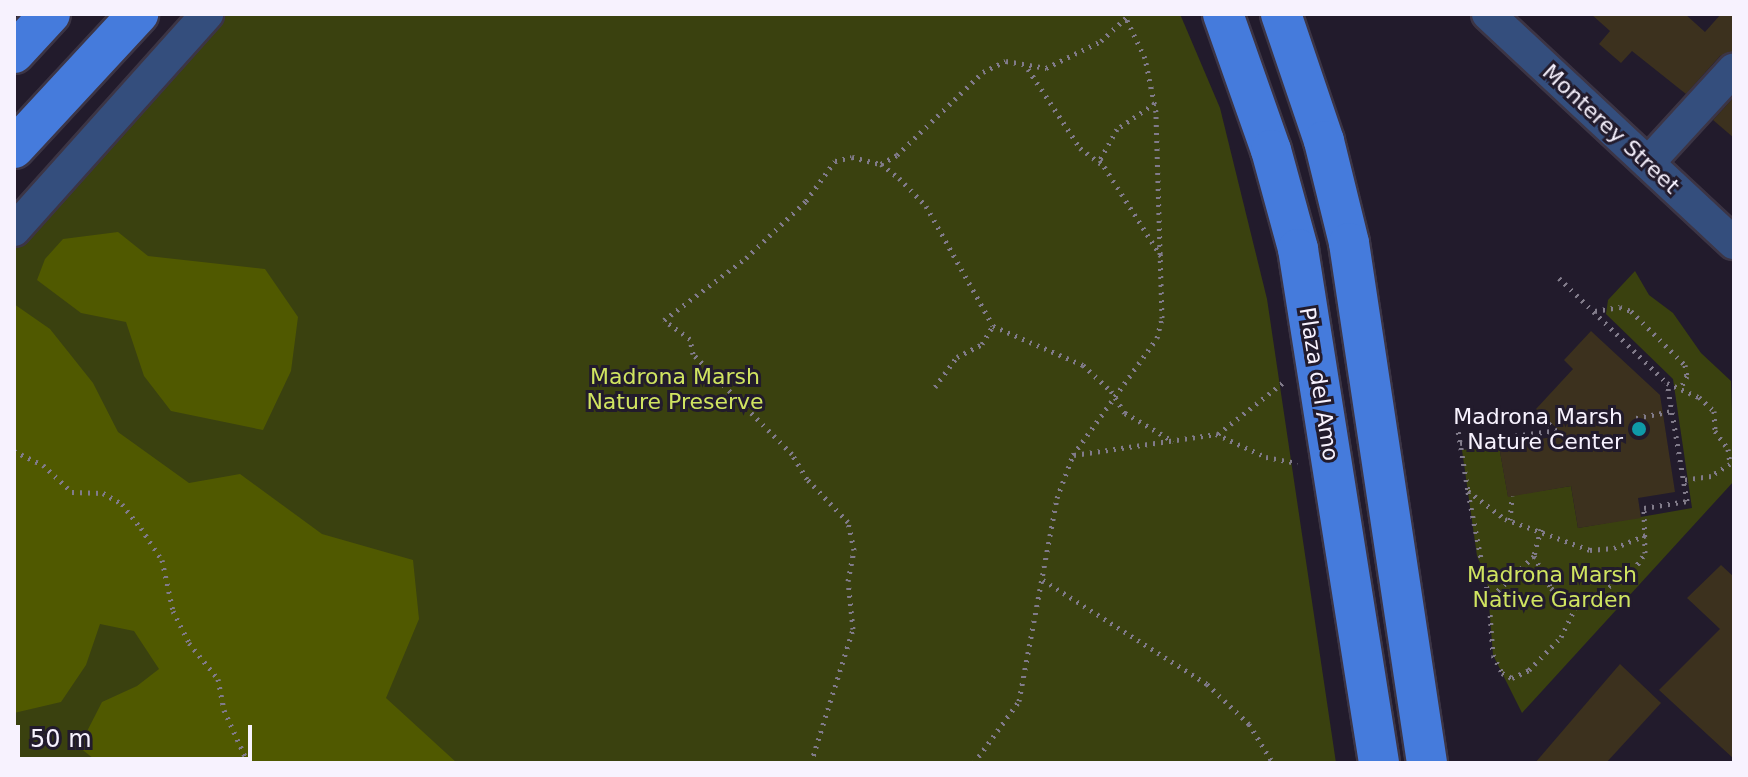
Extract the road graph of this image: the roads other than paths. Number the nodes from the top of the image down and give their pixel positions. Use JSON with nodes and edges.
{"nodes":[{"id":1,"x":50,"y":14,"type":"edge"},
{"id":2,"x":138,"y":14,"type":"edge"},
{"id":3,"x":207,"y":14,"type":"edge"},
{"id":4,"x":1223,"y":14,"type":"edge"},
{"id":5,"x":1281,"y":14,"type":"edge"},
{"id":6,"x":1488,"y":14,"type":"edge"},
{"id":7,"x":14,"y":53,"type":"edge"},
{"id":8,"x":1734,"y":69,"type":"edge"},
{"id":9,"x":14,"y":148,"type":"edge"},
{"id":10,"x":1648,"y":163,"type":"junction"},
{"id":11,"x":14,"y":230,"type":"edge"},
{"id":12,"x":1734,"y":243,"type":"edge"},
{"id":13,"x":1374,"y":410,"type":"junction"},
{"id":14,"x":1325,"y":417,"type":"junction"},
{"id":15,"x":1379,"y":763,"type":"edge"},
{"id":16,"x":1427,"y":763,"type":"edge"}],
"edges":[{"from":1,"to":7,"type":"main road"},
{"from":2,"to":9,"type":"main road"},
{"from":3,"to":11,"type":"street"},
{"from":4,"to":14,"type":"main road","name":"Plaza del Amo"},
{"from":5,"to":13,"type":"main road"},
{"from":6,"to":10,"type":"street","name":"Monterey Street"},
{"from":8,"to":10,"type":"street"},
{"from":10,"to":12,"type":"street","name":"Monterey Street"},
{"from":13,"to":14,"type":"main road"},
{"from":13,"to":16,"type":"main road"},
{"from":14,"to":15,"type":"main road","name":"Plaza del Amo"}]}
